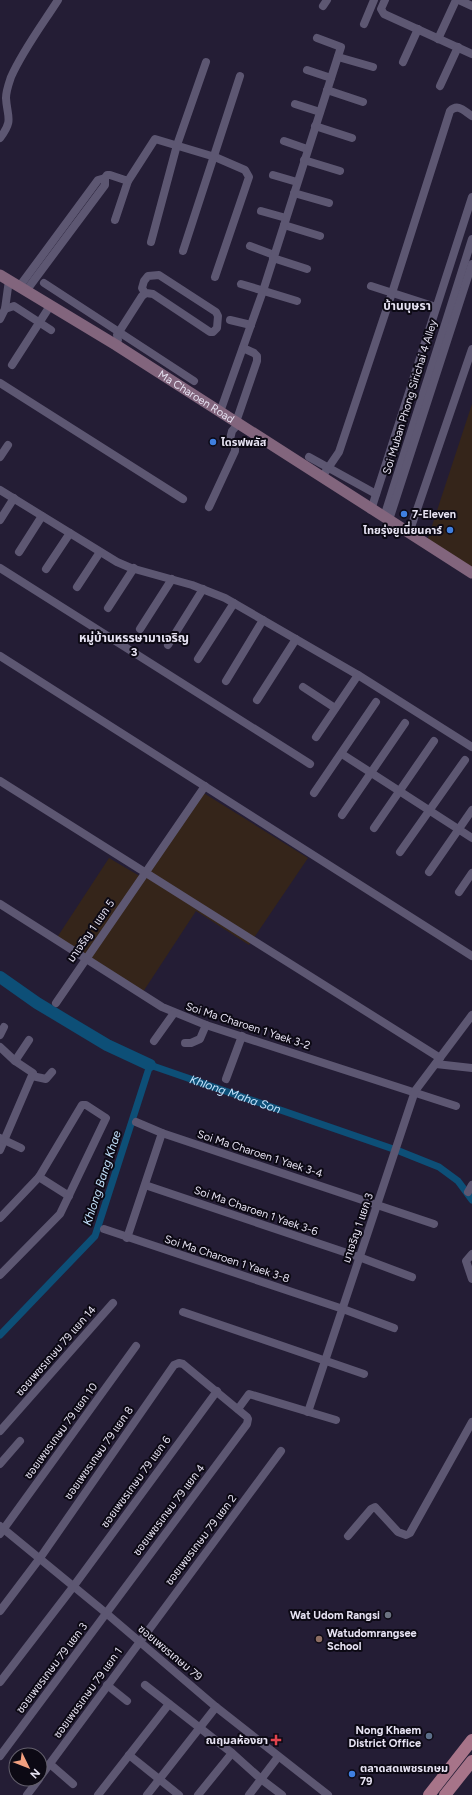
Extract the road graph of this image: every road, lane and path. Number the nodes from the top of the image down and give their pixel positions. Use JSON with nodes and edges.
{"nodes":[{"id":1,"x":58,"y":0,"type":"edge"},
{"id":2,"x":374,"y":0,"type":"edge"},
{"id":3,"x":386,"y":0,"type":"edge"},
{"id":4,"x":456,"y":0,"type":"edge"},
{"id":5,"x":459,"y":0,"type":"edge"},
{"id":6,"x":472,"y":6,"type":"edge"},
{"id":7,"x":364,"y":24,"type":"dead end"},
{"id":8,"x":418,"y":30,"type":"junction"},
{"id":9,"x":317,"y":38,"type":"dead end"},
{"id":10,"x":438,"y":39,"type":"junction"},
{"id":11,"x":458,"y":47,"type":"junction"},
{"id":12,"x":472,"y":54,"type":"edge"},
{"id":13,"x":338,"y":57,"type":"junction"},
{"id":14,"x":206,"y":62,"type":"dead end"},
{"id":15,"x":403,"y":62,"type":"dead end"},
{"id":16,"x":373,"y":67,"type":"dead end"},
{"id":17,"x":307,"y":70,"type":"dead end"},
{"id":18,"x":240,"y":76,"type":"dead end"},
{"id":19,"x":331,"y":78,"type":"junction"},
{"id":20,"x":440,"y":86,"type":"dead end"},
{"id":21,"x":327,"y":90,"type":"junction"},
{"id":22,"x":363,"y":102,"type":"dead end"},
{"id":23,"x":295,"y":104,"type":"dead end"},
{"id":24,"x":320,"y":112,"type":"junction"},
{"id":25,"x":472,"y":116,"type":"edge"},
{"id":26,"x":315,"y":126,"type":"junction"},
{"id":27,"x":0,"y":138,"type":"edge"},
{"id":28,"x":352,"y":138,"type":"dead end"},
{"id":29,"x":284,"y":141,"type":"dead end"},
{"id":30,"x":177,"y":146,"type":"junction"},
{"id":31,"x":307,"y":149,"type":"junction"},
{"id":32,"x":215,"y":157,"type":"junction"},
{"id":33,"x":304,"y":160,"type":"junction"},
{"id":34,"x":340,"y":171,"type":"dead end"},
{"id":35,"x":273,"y":175,"type":"dead end"},
{"id":36,"x":128,"y":181,"type":"junction"},
{"id":37,"x":297,"y":182,"type":"junction"},
{"id":38,"x":294,"y":193,"type":"junction"},
{"id":39,"x":472,"y":197,"type":"edge"},
{"id":40,"x":329,"y":203,"type":"dead end"},
{"id":41,"x":261,"y":211,"type":"dead end"},
{"id":42,"x":115,"y":220,"type":"dead end"},
{"id":43,"x":285,"y":222,"type":"junction"},
{"id":44,"x":320,"y":236,"type":"dead end"},
{"id":45,"x":472,"y":239,"type":"edge"},
{"id":46,"x":151,"y":242,"type":"dead end"},
{"id":47,"x":250,"y":246,"type":"dead end"},
{"id":48,"x":183,"y":251,"type":"dead end"},
{"id":49,"x":274,"y":257,"type":"junction"},
{"id":50,"x":472,"y":264,"type":"edge"},
{"id":51,"x":308,"y":269,"type":"dead end"},
{"id":52,"x":215,"y":276,"type":"dead end"},
{"id":53,"x":4,"y":277,"type":"edge"},
{"id":54,"x":44,"y":283,"type":"dead end"},
{"id":55,"x":241,"y":284,"type":"dead end"},
{"id":56,"x":371,"y":286,"type":"dead end"},
{"id":57,"x":22,"y":289,"type":"junction"},
{"id":58,"x":263,"y":291,"type":"junction"},
{"id":59,"x":145,"y":293,"type":"junction"},
{"id":60,"x":392,"y":293,"type":"junction"},
{"id":61,"x":297,"y":301,"type":"dead end"},
{"id":62,"x":50,"y":306,"type":"junction"},
{"id":63,"x":436,"y":307,"type":"junction"},
{"id":64,"x":5,"y":309,"type":"junction"},
{"id":65,"x":452,"y":312,"type":"junction"},
{"id":66,"x":0,"y":319,"type":"edge"},
{"id":67,"x":230,"y":320,"type":"dead end"},
{"id":68,"x":39,"y":322,"type":"junction"},
{"id":69,"x":251,"y":325,"type":"junction"},
{"id":70,"x":51,"y":330,"type":"dead end"},
{"id":71,"x":115,"y":338,"type":"junction"},
{"id":72,"x":243,"y":348,"type":"junction"},
{"id":73,"x":472,"y":349,"type":"edge"},
{"id":74,"x":12,"y":365,"type":"dead end"},
{"id":75,"x":194,"y":381,"type":"dead end"},
{"id":76,"x":0,"y":383,"type":"edge"},
{"id":77,"x":220,"y":412,"type":"junction"},
{"id":78,"x":237,"y":423,"type":"junction"},
{"id":79,"x":8,"y":444,"type":"dead end"},
{"id":80,"x":0,"y":457,"type":"edge"},
{"id":81,"x":309,"y":457,"type":"dead end"},
{"id":82,"x":325,"y":473,"type":"junction"},
{"id":83,"x":0,"y":490,"type":"edge"},
{"id":84,"x":376,"y":494,"type":"junction"},
{"id":85,"x":14,"y":498,"type":"junction"},
{"id":86,"x":183,"y":499,"type":"dead end"},
{"id":87,"x":209,"y":507,"type":"dead end"},
{"id":88,"x":371,"y":510,"type":"junction"},
{"id":89,"x":42,"y":516,"type":"junction"},
{"id":90,"x":387,"y":519,"type":"junction"},
{"id":91,"x":0,"y":520,"type":"edge"},
{"id":92,"x":70,"y":533,"type":"junction"},
{"id":93,"x":409,"y":533,"type":"junction"},
{"id":94,"x":19,"y":552,"type":"dead end"},
{"id":95,"x":100,"y":552,"type":"junction"},
{"id":96,"x":0,"y":568,"type":"edge"},
{"id":97,"x":134,"y":568,"type":"junction"},
{"id":98,"x":46,"y":569,"type":"dead end"},
{"id":99,"x":472,"y":573,"type":"edge"},
{"id":100,"x":172,"y":579,"type":"junction"},
{"id":101,"x":77,"y":587,"type":"dead end"},
{"id":102,"x":203,"y":589,"type":"junction"},
{"id":103,"x":234,"y":603,"type":"junction"},
{"id":104,"x":108,"y":608,"type":"dead end"},
{"id":105,"x":263,"y":620,"type":"junction"},
{"id":106,"x":140,"y":629,"type":"dead end"},
{"id":107,"x":296,"y":639,"type":"junction"},
{"id":108,"x":168,"y":645,"type":"dead end"},
{"id":109,"x":0,"y":656,"type":"edge"},
{"id":110,"x":198,"y":659,"type":"dead end"},
{"id":111,"x":358,"y":675,"type":"junction"},
{"id":112,"x":226,"y":681,"type":"dead end"},
{"id":113,"x":303,"y":687,"type":"dead end"},
{"id":114,"x":257,"y":700,"type":"dead end"},
{"id":115,"x":376,"y":702,"type":"dead end"},
{"id":116,"x":335,"y":708,"type":"junction"},
{"id":117,"x":405,"y":723,"type":"dead end"},
{"id":118,"x":316,"y":737,"type":"dead end"},
{"id":119,"x":434,"y":741,"type":"dead end"},
{"id":120,"x":472,"y":747,"type":"edge"},
{"id":121,"x":342,"y":754,"type":"junction"},
{"id":122,"x":465,"y":760,"type":"dead end"},
{"id":123,"x":310,"y":764,"type":"dead end"},
{"id":124,"x":371,"y":774,"type":"junction"},
{"id":125,"x":0,"y":781,"type":"edge"},
{"id":126,"x":204,"y":786,"type":"junction"},
{"id":127,"x":400,"y":792,"type":"junction"},
{"id":128,"x":314,"y":793,"type":"dead end"},
{"id":129,"x":472,"y":810,"type":"edge"},
{"id":130,"x":430,"y":811,"type":"junction"},
{"id":131,"x":342,"y":815,"type":"dead end"},
{"id":132,"x":374,"y":828,"type":"dead end"},
{"id":133,"x":459,"y":828,"type":"junction"},
{"id":134,"x":472,"y":838,"type":"edge"},
{"id":135,"x":400,"y":852,"type":"dead end"},
{"id":136,"x":145,"y":872,"type":"junction"},
{"id":137,"x":429,"y":872,"type":"dead end"},
{"id":138,"x":472,"y":873,"type":"edge"},
{"id":139,"x":459,"y":892,"type":"dead end"},
{"id":140,"x":0,"y":904,"type":"edge"},
{"id":141,"x":472,"y":956,"type":"edge"},
{"id":142,"x":85,"y":959,"type":"junction"},
{"id":143,"x":56,"y":1003,"type":"dead end"},
{"id":144,"x":174,"y":1013,"type":"junction"},
{"id":145,"x":472,"y":1014,"type":"edge"},
{"id":146,"x":206,"y":1025,"type":"junction"},
{"id":147,"x":4,"y":1027,"type":"dead end"},
{"id":148,"x":0,"y":1035,"type":"edge"},
{"id":149,"x":242,"y":1036,"type":"junction"},
{"id":150,"x":29,"y":1040,"type":"dead end"},
{"id":151,"x":154,"y":1041,"type":"dead end"},
{"id":152,"x":185,"y":1042,"type":"dead end"},
{"id":153,"x":0,"y":1047,"type":"edge"},
{"id":154,"x":15,"y":1061,"type":"junction"},
{"id":155,"x":438,"y":1061,"type":"junction"},
{"id":156,"x":472,"y":1068,"type":"edge"},
{"id":157,"x":52,"y":1072,"type":"dead end"},
{"id":158,"x":32,"y":1076,"type":"junction"},
{"id":159,"x":226,"y":1079,"type":"dead end"},
{"id":160,"x":415,"y":1091,"type":"junction"},
{"id":161,"x":456,"y":1106,"type":"dead end"},
{"id":162,"x":136,"y":1122,"type":"dead end"},
{"id":163,"x":162,"y":1133,"type":"junction"},
{"id":164,"x":2,"y":1139,"type":"edge"},
{"id":165,"x":21,"y":1148,"type":"dead end"},
{"id":166,"x":0,"y":1150,"type":"edge"},
{"id":167,"x":39,"y":1177,"type":"junction"},
{"id":168,"x":145,"y":1185,"type":"junction"},
{"id":169,"x":68,"y":1196,"type":"junction"},
{"id":170,"x":378,"y":1204,"type":"junction"},
{"id":171,"x":0,"y":1218,"type":"edge"},
{"id":172,"x":434,"y":1224,"type":"dead end"},
{"id":173,"x":104,"y":1229,"type":"dead end"},
{"id":174,"x":127,"y":1238,"type":"junction"},
{"id":175,"x":472,"y":1254,"type":"edge"},
{"id":176,"x":359,"y":1257,"type":"junction"},
{"id":177,"x":0,"y":1274,"type":"edge"},
{"id":178,"x":412,"y":1277,"type":"dead end"},
{"id":179,"x":472,"y":1279,"type":"edge"},
{"id":180,"x":113,"y":1303,"type":"dead end"},
{"id":181,"x":343,"y":1309,"type":"junction"},
{"id":182,"x":183,"y":1312,"type":"dead end"},
{"id":183,"x":394,"y":1328,"type":"dead end"},
{"id":184,"x":136,"y":1346,"type":"dead end"},
{"id":185,"x":325,"y":1360,"type":"junction"},
{"id":186,"x":364,"y":1374,"type":"dead end"},
{"id":187,"x":217,"y":1391,"type":"junction"},
{"id":188,"x":238,"y":1409,"type":"junction"},
{"id":189,"x":308,"y":1412,"type":"junction"},
{"id":190,"x":336,"y":1420,"type":"dead end"},
{"id":191,"x":472,"y":1422,"type":"edge"},
{"id":192,"x":0,"y":1431,"type":"edge"},
{"id":193,"x":20,"y":1441,"type":"dead end"},
{"id":194,"x":281,"y":1451,"type":"dead end"},
{"id":195,"x":0,"y":1464,"type":"edge"},
{"id":196,"x":1,"y":1529,"type":"edge"},
{"id":197,"x":348,"y":1536,"type":"dead end"},
{"id":198,"x":40,"y":1558,"type":"junction"},
{"id":199,"x":73,"y":1587,"type":"junction"},
{"id":200,"x":0,"y":1611,"type":"edge"},
{"id":201,"x":106,"y":1613,"type":"junction"},
{"id":202,"x":139,"y":1641,"type":"junction"},
{"id":203,"x":0,"y":1682,"type":"edge"},
{"id":204,"x":107,"y":1685,"type":"junction"},
{"id":205,"x":145,"y":1685,"type":"dead end"},
{"id":206,"x":127,"y":1701,"type":"dead end"},
{"id":207,"x":169,"y":1704,"type":"junction"},
{"id":208,"x":216,"y":1707,"type":"junction"},
{"id":209,"x":201,"y":1728,"type":"junction"},
{"id":210,"x":472,"y":1740,"type":"edge"},
{"id":211,"x":232,"y":1752,"type":"junction"},
{"id":212,"x":129,"y":1755,"type":"junction"},
{"id":213,"x":0,"y":1756,"type":"edge"},
{"id":214,"x":278,"y":1757,"type":"junction"},
{"id":215,"x":50,"y":1764,"type":"junction"},
{"id":216,"x":48,"y":1767,"type":"edge"},
{"id":217,"x":470,"y":1768,"type":"edge"},
{"id":218,"x":261,"y":1779,"type":"junction"},
{"id":219,"x":159,"y":1780,"type":"junction"},
{"id":220,"x":73,"y":1784,"type":"dead end"},
{"id":221,"x":98,"y":1795,"type":"edge"},
{"id":222,"x":147,"y":1795,"type":"edge"},
{"id":223,"x":179,"y":1795,"type":"edge"},
{"id":224,"x":198,"y":1795,"type":"edge"},
{"id":225,"x":249,"y":1795,"type":"edge"},
{"id":226,"x":282,"y":1795,"type":"edge"},
{"id":227,"x":328,"y":1795,"type":"edge"},
{"id":228,"x":429,"y":1795,"type":"edge"},
{"id":229,"x":445,"y":1795,"type":"edge"}],
"edges":[{"from":1,"to":27,"type":"street"},
{"from":2,"to":7,"type":"street"},
{"from":3,"to":8,"type":"street"},
{"from":4,"to":10,"type":"street"},
{"from":5,"to":6,"type":"street"},
{"from":8,"to":10,"type":"street"},
{"from":8,"to":15,"type":"street"},
{"from":9,"to":13,"type":"street"},
{"from":10,"to":11,"type":"street"},
{"from":11,"to":12,"type":"street"},
{"from":11,"to":20,"type":"street"},
{"from":13,"to":16,"type":"street"},
{"from":13,"to":19,"type":"street"},
{"from":14,"to":30,"type":"street"},
{"from":17,"to":19,"type":"street"},
{"from":18,"to":32,"type":"street"},
{"from":19,"to":21,"type":"street"},
{"from":21,"to":22,"type":"street"},
{"from":21,"to":24,"type":"street"},
{"from":23,"to":24,"type":"street"},
{"from":24,"to":26,"type":"street"},
{"from":25,"to":60,"type":"street"},
{"from":26,"to":28,"type":"street"},
{"from":26,"to":31,"type":"street"},
{"from":29,"to":31,"type":"street"},
{"from":30,"to":32,"type":"street"},
{"from":30,"to":36,"type":"street"},
{"from":30,"to":46,"type":"street"},
{"from":31,"to":33,"type":"street"},
{"from":32,"to":48,"type":"street"},
{"from":32,"to":52,"type":"street"},
{"from":33,"to":34,"type":"street"},
{"from":33,"to":37,"type":"street"},
{"from":35,"to":37,"type":"street"},
{"from":36,"to":42,"type":"street"},
{"from":36,"to":57,"type":"street"},
{"from":37,"to":38,"type":"street"},
{"from":38,"to":40,"type":"street"},
{"from":38,"to":43,"type":"street"},
{"from":39,"to":63,"type":"street"},
{"from":41,"to":43,"type":"street"},
{"from":43,"to":44,"type":"street"},
{"from":43,"to":49,"type":"street"},
{"from":45,"to":65,"type":"street","name":"Soi Muban Phong Sirichai 4 Alley"},
{"from":47,"to":49,"type":"street"},
{"from":49,"to":51,"type":"street"},
{"from":49,"to":58,"type":"street"},
{"from":50,"to":65,"type":"street","name":"Soi Muban Phong Sirichai 4 Alley"},
{"from":53,"to":57,"type":"main road","name":"Ma Charoen Road"},
{"from":53,"to":64,"type":"street"},
{"from":54,"to":71,"type":"street"},
{"from":55,"to":58,"type":"street"},
{"from":56,"to":60,"type":"street"},
{"from":57,"to":62,"type":"main road","name":"Ma Charoen Road"},
{"from":58,"to":61,"type":"street"},
{"from":58,"to":69,"type":"street"},
{"from":59,"to":59,"type":"street"},
{"from":59,"to":71,"type":"street"},
{"from":60,"to":63,"type":"street"},
{"from":60,"to":82,"type":"street"},
{"from":62,"to":68,"type":"street"},
{"from":62,"to":71,"type":"main road","name":"Ma Charoen Road"},
{"from":63,"to":84,"type":"street"},
{"from":64,"to":66,"type":"street"},
{"from":64,"to":68,"type":"street"},
{"from":65,"to":90,"type":"street","name":"Soi Muban Phong Sirichai 4 Alley"},
{"from":67,"to":69,"type":"street"},
{"from":68,"to":70,"type":"street"},
{"from":68,"to":74,"type":"street"},
{"from":69,"to":72,"type":"street"},
{"from":71,"to":75,"type":"street"},
{"from":71,"to":77,"type":"main road","name":"Ma Charoen Road"},
{"from":72,"to":77,"type":"street"},
{"from":72,"to":78,"type":"street"},
{"from":73,"to":93,"type":"street"},
{"from":76,"to":86,"type":"street"},
{"from":77,"to":78,"type":"main road","name":"Ma Charoen Road"},
{"from":78,"to":82,"type":"main road","name":"Ma Charoen Road"},
{"from":78,"to":87,"type":"street"},
{"from":79,"to":80,"type":"street"},
{"from":81,"to":82,"type":"street"},
{"from":82,"to":84,"type":"street"},
{"from":82,"to":88,"type":"main road","name":"Ma Charoen Road"},
{"from":83,"to":85,"type":"street"},
{"from":84,"to":88,"type":"street"},
{"from":85,"to":89,"type":"street"},
{"from":85,"to":91,"type":"street"},
{"from":88,"to":90,"type":"main road","name":"Ma Charoen Road"},
{"from":89,"to":92,"type":"street"},
{"from":89,"to":94,"type":"street"},
{"from":90,"to":93,"type":"main road","name":"Ma Charoen Road"},
{"from":92,"to":95,"type":"street"},
{"from":92,"to":98,"type":"street"},
{"from":93,"to":99,"type":"main road","name":"Ma Charoen Road"},
{"from":95,"to":97,"type":"street"},
{"from":95,"to":101,"type":"street"},
{"from":96,"to":123,"type":"street"},
{"from":97,"to":100,"type":"street"},
{"from":97,"to":104,"type":"street"},
{"from":100,"to":102,"type":"street"},
{"from":100,"to":106,"type":"street"},
{"from":102,"to":103,"type":"street"},
{"from":102,"to":108,"type":"street"},
{"from":103,"to":105,"type":"street"},
{"from":103,"to":110,"type":"street"},
{"from":105,"to":107,"type":"street"},
{"from":105,"to":112,"type":"street"},
{"from":107,"to":111,"type":"street"},
{"from":107,"to":114,"type":"street"},
{"from":109,"to":126,"type":"street"},
{"from":111,"to":116,"type":"street"},
{"from":111,"to":120,"type":"street"},
{"from":113,"to":116,"type":"street"},
{"from":115,"to":121,"type":"street"},
{"from":116,"to":118,"type":"street"},
{"from":117,"to":124,"type":"street"},
{"from":119,"to":127,"type":"street"},
{"from":121,"to":124,"type":"street"},
{"from":121,"to":128,"type":"street"},
{"from":122,"to":130,"type":"street"},
{"from":124,"to":127,"type":"street"},
{"from":124,"to":131,"type":"street"},
{"from":125,"to":136,"type":"street"},
{"from":126,"to":136,"type":"street","name":"มาเจริญ 1 แยก 5"},
{"from":126,"to":141,"type":"street"},
{"from":127,"to":130,"type":"street"},
{"from":127,"to":132,"type":"street"},
{"from":129,"to":133,"type":"street"},
{"from":130,"to":133,"type":"street"},
{"from":130,"to":135,"type":"street"},
{"from":133,"to":134,"type":"street"},
{"from":133,"to":137,"type":"street"},
{"from":136,"to":142,"type":"street","name":"มาเจริญ 1 แยก 5"},
{"from":136,"to":155,"type":"street"},
{"from":138,"to":139,"type":"street"},
{"from":140,"to":142,"type":"street","name":"Soi Ma Charoen 1 Yaek 3-2"},
{"from":142,"to":143,"type":"street","name":"มาเจริญ 1 แยก 5"},
{"from":142,"to":144,"type":"street","name":"Soi Ma Charoen 1 Yaek 3-2"},
{"from":144,"to":146,"type":"street","name":"Soi Ma Charoen 1 Yaek 3-2"},
{"from":144,"to":151,"type":"street"},
{"from":145,"to":155,"type":"street","name":"มาเจริญ 1 แยก 3"},
{"from":146,"to":149,"type":"street","name":"Soi Ma Charoen 1 Yaek 3-2"},
{"from":146,"to":152,"type":"street"},
{"from":147,"to":148,"type":"street"},
{"from":149,"to":159,"type":"street"},
{"from":149,"to":160,"type":"street","name":"Soi Ma Charoen 1 Yaek 3-2"},
{"from":150,"to":154,"type":"street"},
{"from":153,"to":154,"type":"street"},
{"from":154,"to":158,"type":"street"},
{"from":155,"to":156,"type":"street"},
{"from":155,"to":160,"type":"street","name":"มาเจริญ 1 แยก 3"},
{"from":157,"to":158,"type":"street"},
{"from":158,"to":164,"type":"street"},
{"from":160,"to":161,"type":"street","name":"Soi Ma Charoen 1 Yaek 3-2"},
{"from":160,"to":170,"type":"street","name":"มาเจริญ 1 แยก 3"},
{"from":162,"to":163,"type":"street","name":"Soi Ma Charoen 1 Yaek 3-4"},
{"from":163,"to":168,"type":"street"},
{"from":163,"to":170,"type":"street","name":"Soi Ma Charoen 1 Yaek 3-4"},
{"from":164,"to":165,"type":"street"},
{"from":164,"to":166,"type":"street"},
{"from":167,"to":169,"type":"street"},
{"from":167,"to":169,"type":"street"},
{"from":167,"to":171,"type":"street"},
{"from":168,"to":174,"type":"street"},
{"from":168,"to":176,"type":"street","name":"Soi Ma Charoen 1 Yaek 3-6"},
{"from":169,"to":177,"type":"street"},
{"from":170,"to":172,"type":"street","name":"Soi Ma Charoen 1 Yaek 3-4"},
{"from":170,"to":176,"type":"street","name":"มาเจริญ 1 แยก 3"},
{"from":173,"to":174,"type":"street","name":"Soi Ma Charoen 1 Yaek 3-8"},
{"from":174,"to":181,"type":"street","name":"Soi Ma Charoen 1 Yaek 3-8"},
{"from":175,"to":179,"type":"street"},
{"from":176,"to":178,"type":"street","name":"Soi Ma Charoen 1 Yaek 3-6"},
{"from":176,"to":181,"type":"street","name":"มาเจริญ 1 แยก 3"},
{"from":180,"to":192,"type":"street","name":"ซอยเพชรเกษม 79 แยก 14"},
{"from":181,"to":183,"type":"street","name":"Soi Ma Charoen 1 Yaek 3-8"},
{"from":181,"to":185,"type":"street","name":"มาเจริญ 1 แยก 3"},
{"from":182,"to":185,"type":"street"},
{"from":184,"to":196,"type":"street","name":"ซอยเพชรเกษม 79 แยก 10"},
{"from":185,"to":186,"type":"street"},
{"from":185,"to":189,"type":"street","name":"มาเจริญ 1 แยก 3"},
{"from":187,"to":188,"type":"street"},
{"from":187,"to":198,"type":"street","name":"ซอยเพชรเกษม 79 แยก 8"},
{"from":187,"to":199,"type":"street","name":"ซอยเพชรเกษม 79 แยก 6"},
{"from":188,"to":189,"type":"street"},
{"from":188,"to":201,"type":"street","name":"ซอยเพชรเกษม 79 แยก 4"},
{"from":189,"to":190,"type":"street"},
{"from":191,"to":197,"type":"street"},
{"from":193,"to":195,"type":"street"},
{"from":194,"to":202,"type":"street","name":"ซอยเพชรเกษม 79 แยก 2"},
{"from":196,"to":198,"type":"street","name":"ซอยเพชรเกษม 79"},
{"from":198,"to":199,"type":"street","name":"ซอยเพชรเกษม 79"},
{"from":198,"to":200,"type":"street","name":"ซอยเพชรเกษม 79 แยก 8"},
{"from":199,"to":201,"type":"street","name":"ซอยเพชรเกษม 79"},
{"from":199,"to":203,"type":"street","name":"ซอยเพชรเกษม 79 แยก 6"},
{"from":201,"to":202,"type":"street","name":"ซอยเพชรเกษม 79"},
{"from":201,"to":213,"type":"street","name":"ซอยเพชรเกษม 79 แยก 3"},
{"from":202,"to":204,"type":"street","name":"ซอยเพชรเกษม 79 แยก 1"},
{"from":202,"to":208,"type":"street","name":"ซอยเพชรเกษม 79"},
{"from":204,"to":206,"type":"street"},
{"from":204,"to":215,"type":"street","name":"ซอยเพชรเกษม 79 แยก 1"},
{"from":205,"to":207,"type":"street"},
{"from":207,"to":209,"type":"street"},
{"from":207,"to":212,"type":"street"},
{"from":208,"to":209,"type":"street"},
{"from":208,"to":214,"type":"street","name":"ซอยเพชรเกษม 79"},
{"from":209,"to":211,"type":"street"},
{"from":209,"to":219,"type":"street"},
{"from":210,"to":228,"type":"main road"},
{"from":211,"to":218,"type":"street"},
{"from":211,"to":224,"type":"street"},
{"from":212,"to":219,"type":"street"},
{"from":212,"to":221,"type":"street"},
{"from":214,"to":218,"type":"street"},
{"from":214,"to":227,"type":"street","name":"ซอยเพชรเกษม 79"},
{"from":215,"to":216,"type":"street","name":"ซอยเพชรเกษม 79 แยก 1"},
{"from":215,"to":220,"type":"street"},
{"from":217,"to":229,"type":"main road"},
{"from":218,"to":225,"type":"street"},
{"from":218,"to":226,"type":"street"},
{"from":219,"to":222,"type":"street"},
{"from":219,"to":223,"type":"street"}]}
